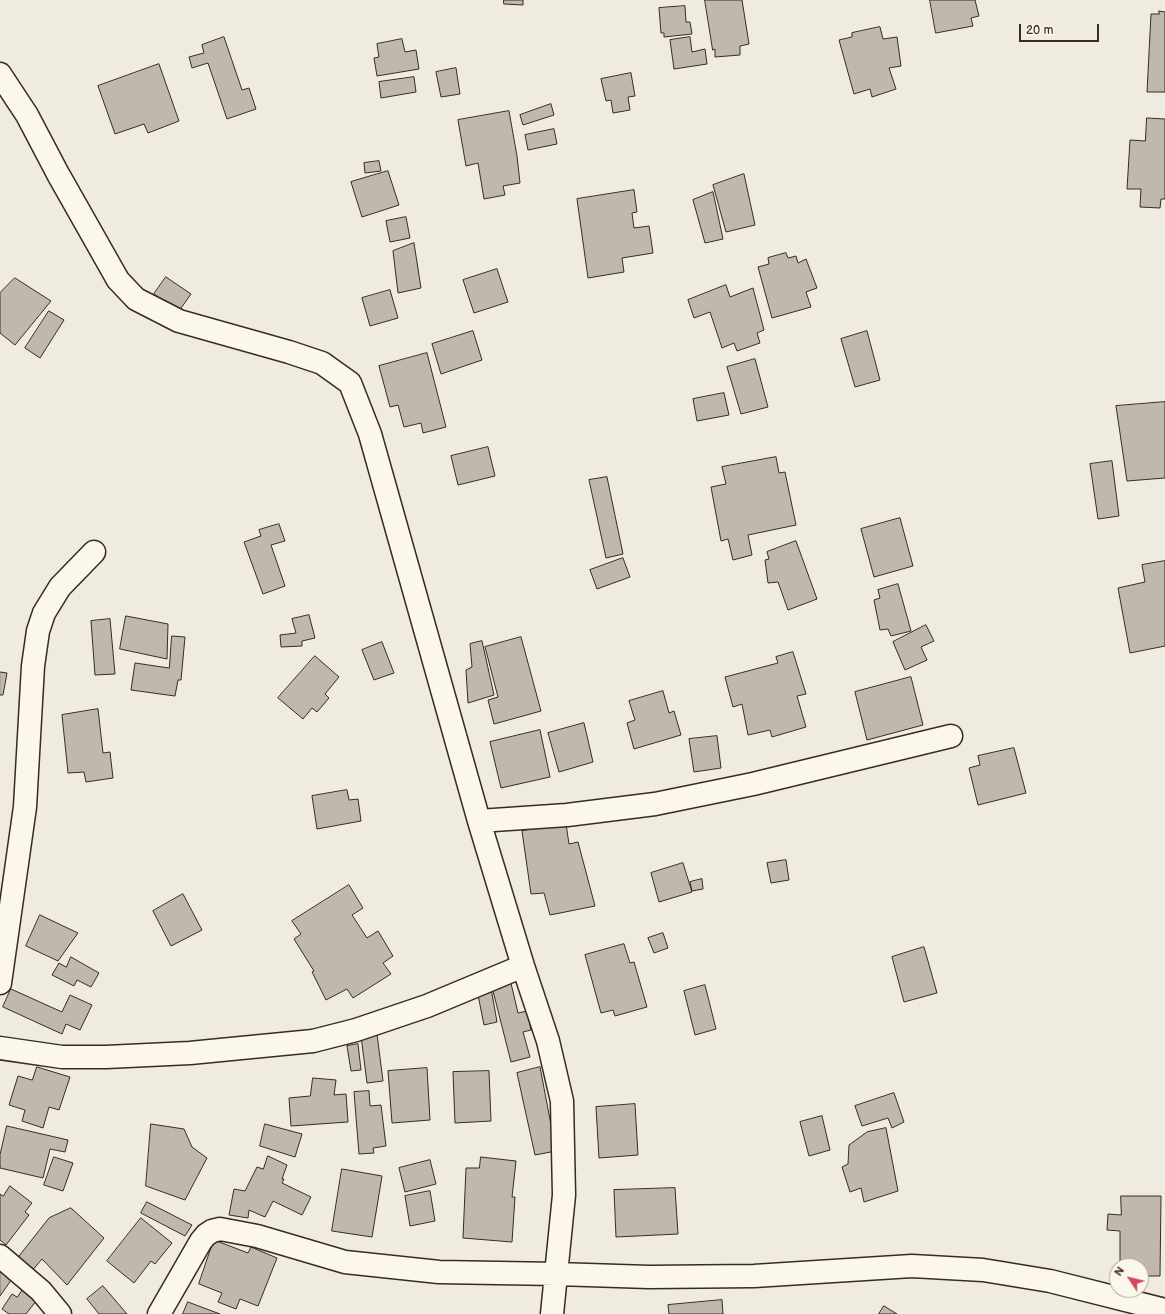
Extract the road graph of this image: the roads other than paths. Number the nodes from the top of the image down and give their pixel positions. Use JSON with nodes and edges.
{"nodes":[{"id":1,"x":0,"y":74,"type":"edge"},
{"id":2,"x":94,"y":552,"type":"dead end"},
{"id":3,"x":951,"y":736,"type":"dead end"},
{"id":4,"x":479,"y":821,"type":"junction"},
{"id":5,"x":523,"y":966,"type":"junction"},
{"id":6,"x":0,"y":983,"type":"edge"},
{"id":7,"x":0,"y":1048,"type":"edge"},
{"id":8,"x":0,"y":1256,"type":"edge"},
{"id":9,"x":557,"y":1274,"type":"junction"},
{"id":10,"x":1165,"y":1310,"type":"edge"},
{"id":11,"x":60,"y":1314,"type":"edge"},
{"id":12,"x":159,"y":1314,"type":"edge"},
{"id":13,"x":552,"y":1314,"type":"edge"}],
"edges":[{"from":1,"to":4,"type":"street"},
{"from":2,"to":6,"type":"street"},
{"from":3,"to":4,"type":"street"},
{"from":4,"to":5,"type":"street"},
{"from":5,"to":7,"type":"street"},
{"from":5,"to":9,"type":"street"},
{"from":8,"to":11,"type":"street"},
{"from":9,"to":10,"type":"street"},
{"from":9,"to":12,"type":"street"},
{"from":9,"to":13,"type":"street"}]}
